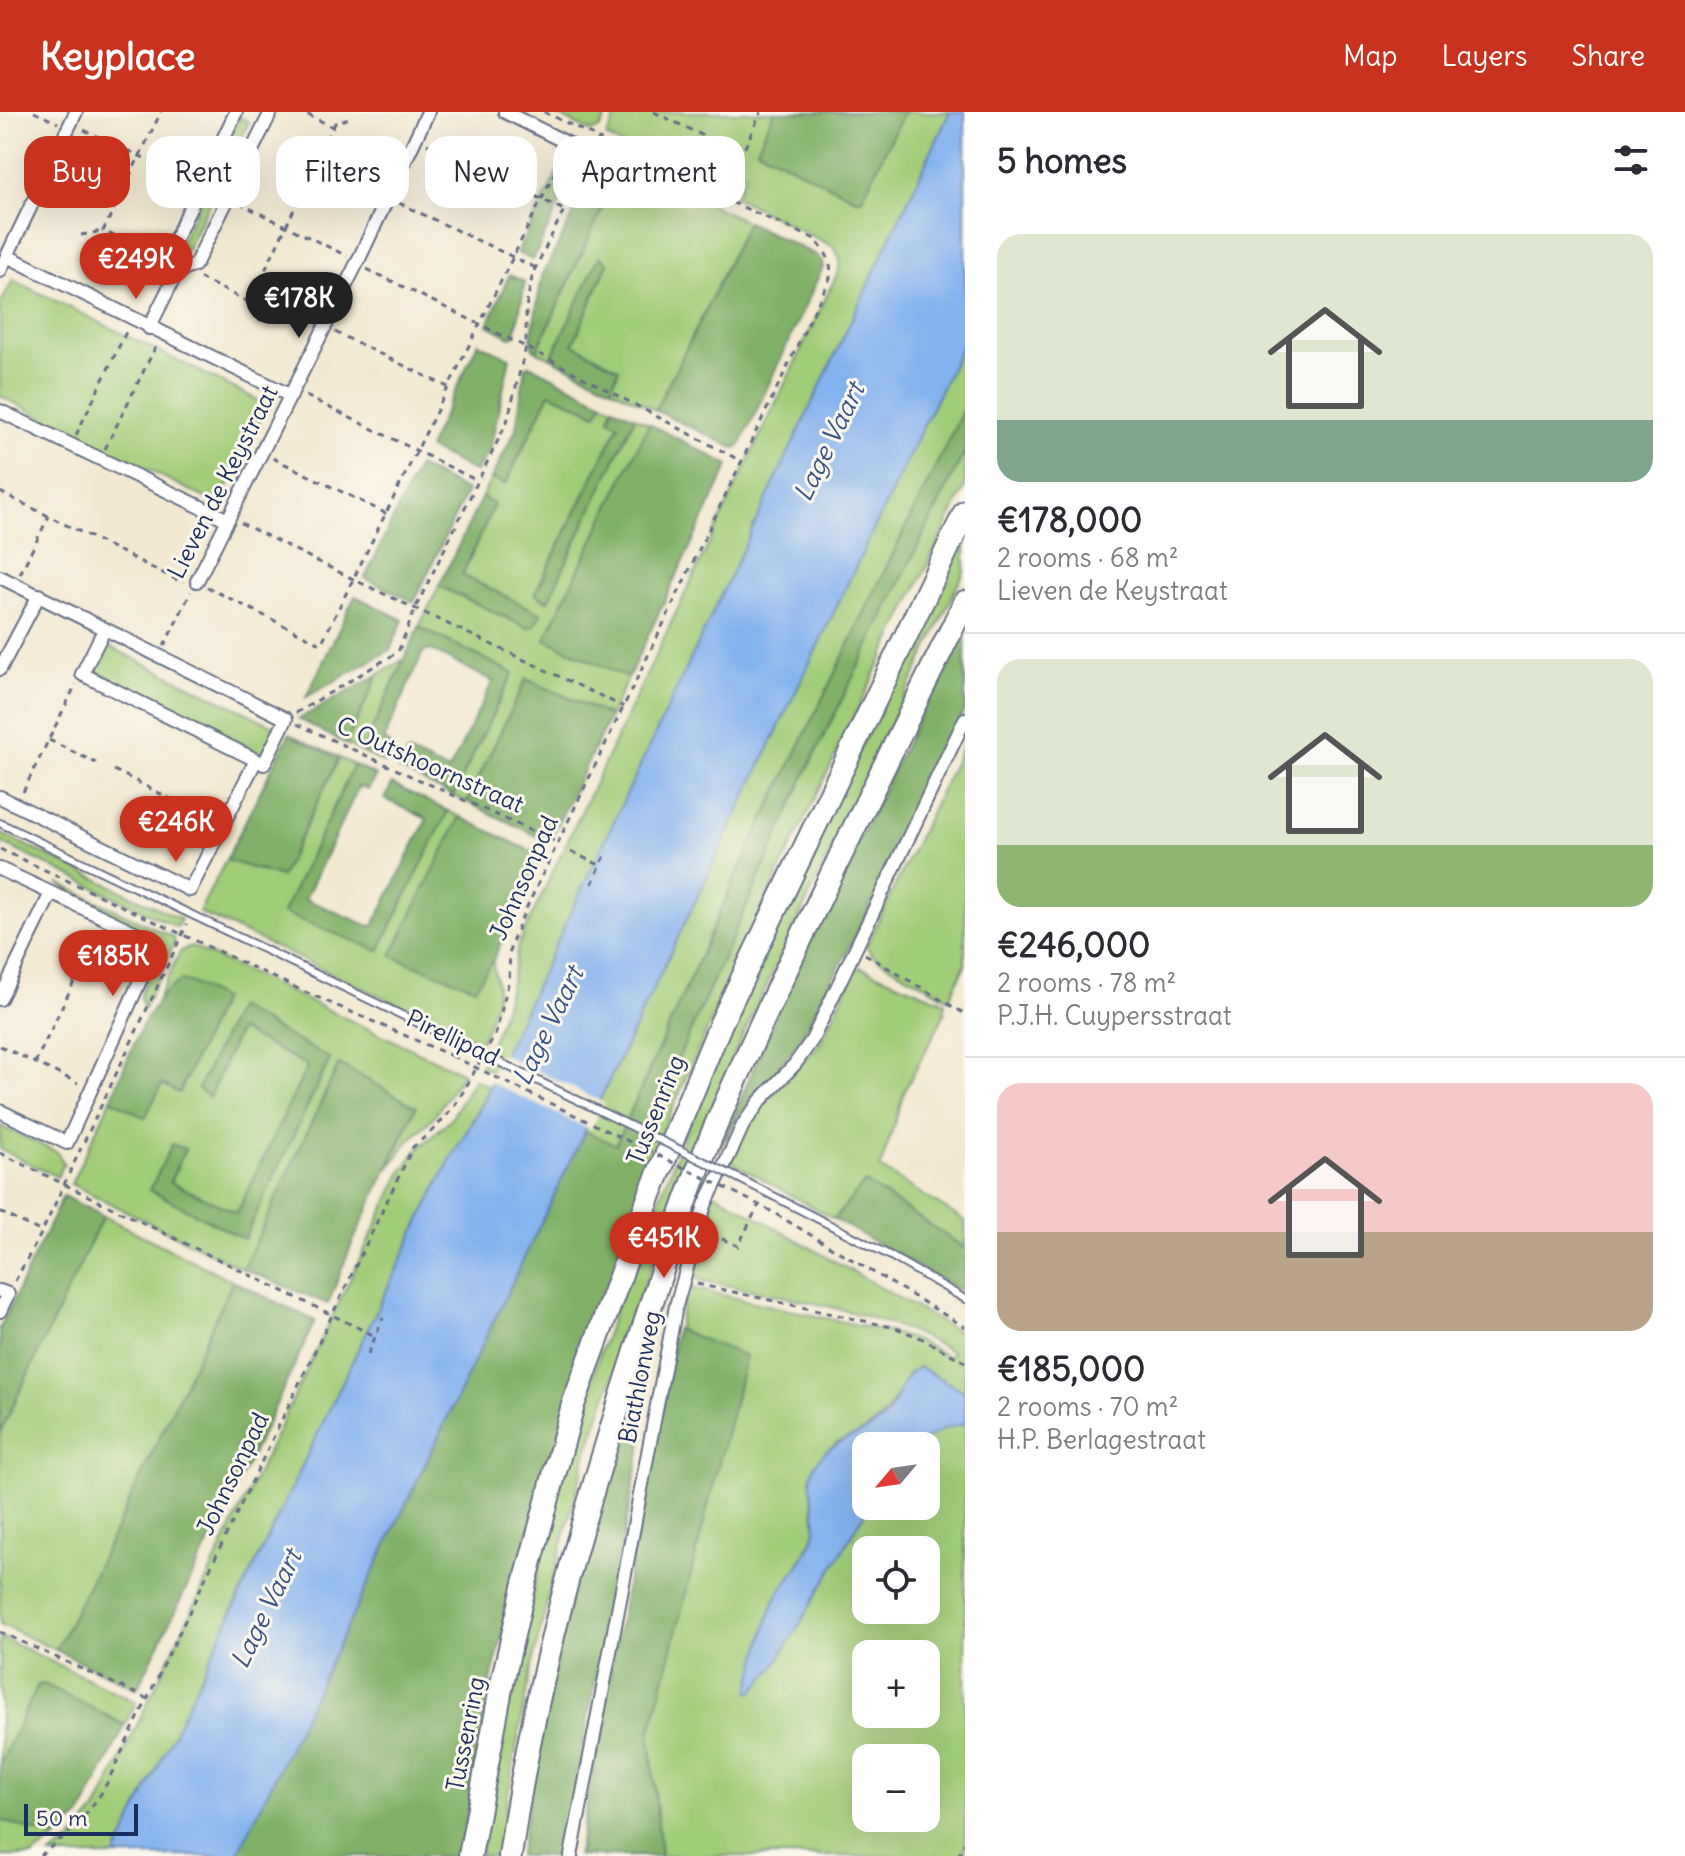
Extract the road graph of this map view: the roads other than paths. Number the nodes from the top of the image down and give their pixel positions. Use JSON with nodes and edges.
{"nodes":[{"id":1,"x":76,"y":112,"type":"edge"},
{"id":2,"x":236,"y":112,"type":"edge"},
{"id":3,"x":271,"y":112,"type":"edge"},
{"id":4,"x":428,"y":112,"type":"edge"},
{"id":5,"x":505,"y":112,"type":"edge"},
{"id":6,"x":553,"y":136,"type":"edge"},
{"id":7,"x":7,"y":256,"type":"junction"},
{"id":8,"x":178,"y":268,"type":"junction"},
{"id":9,"x":0,"y":271,"type":"edge"},
{"id":10,"x":149,"y":328,"type":"junction"},
{"id":11,"x":293,"y":393,"type":"junction"},
{"id":12,"x":0,"y":411,"type":"edge"},
{"id":13,"x":965,"y":512,"type":"edge"},
{"id":14,"x":228,"y":519,"type":"junction"},
{"id":15,"x":0,"y":577,"type":"edge"},
{"id":16,"x":195,"y":585,"type":"road end"},
{"id":17,"x":39,"y":595,"type":"junction"},
{"id":18,"x":965,"y":602,"type":"edge"},
{"id":19,"x":104,"y":630,"type":"junction"},
{"id":20,"x":0,"y":669,"type":"edge"},
{"id":21,"x":963,"y":728,"type":"edge"},
{"id":22,"x":256,"y":760,"type":"junction"},
{"id":23,"x":0,"y":797,"type":"edge"},
{"id":24,"x":0,"y":823,"type":"edge"},
{"id":25,"x":0,"y":869,"type":"edge"},
{"id":26,"x":51,"y":893,"type":"junction"},
{"id":27,"x":0,"y":999,"type":"edge"},
{"id":28,"x":0,"y":1111,"type":"edge"},
{"id":29,"x":4,"y":1292,"type":"edge"},
{"id":30,"x":965,"y":1299,"type":"edge"},
{"id":31,"x":0,"y":1311,"type":"edge"},
{"id":32,"x":470,"y":1856,"type":"edge"},
{"id":33,"x":510,"y":1856,"type":"edge"},
{"id":34,"x":571,"y":1856,"type":"edge"}],
"edges":[{"from":1,"to":7,"type":"street"},
{"from":2,"to":8,"type":"street"},
{"from":3,"to":8,"type":"street"},
{"from":4,"to":11,"type":"street","name":"Lieven de Keystraat"},
{"from":5,"to":6,"type":"street"},
{"from":7,"to":9,"type":"street"},
{"from":7,"to":10,"type":"street"},
{"from":8,"to":10,"type":"street"},
{"from":10,"to":11,"type":"street"},
{"from":11,"to":14,"type":"street","name":"Lieven de Keystraat"},
{"from":12,"to":14,"type":"street"},
{"from":13,"to":32,"type":"highway","name":"Tussenring"},
{"from":14,"to":16,"type":"street","name":"Lieven de Keystraat"},
{"from":15,"to":17,"type":"street"},
{"from":17,"to":19,"type":"street"},
{"from":17,"to":20,"type":"street"},
{"from":18,"to":33,"type":"highway"},
{"from":19,"to":22,"type":"street"},
{"from":19,"to":22,"type":"street"},
{"from":21,"to":34,"type":"street","name":"Biathlonweg"},
{"from":22,"to":23,"type":"street"},
{"from":24,"to":30,"type":"lane","bridge":true},
{"from":25,"to":26,"type":"street"},
{"from":26,"to":27,"type":"street"},
{"from":26,"to":28,"type":"street"},
{"from":29,"to":31,"type":"street"}]}
